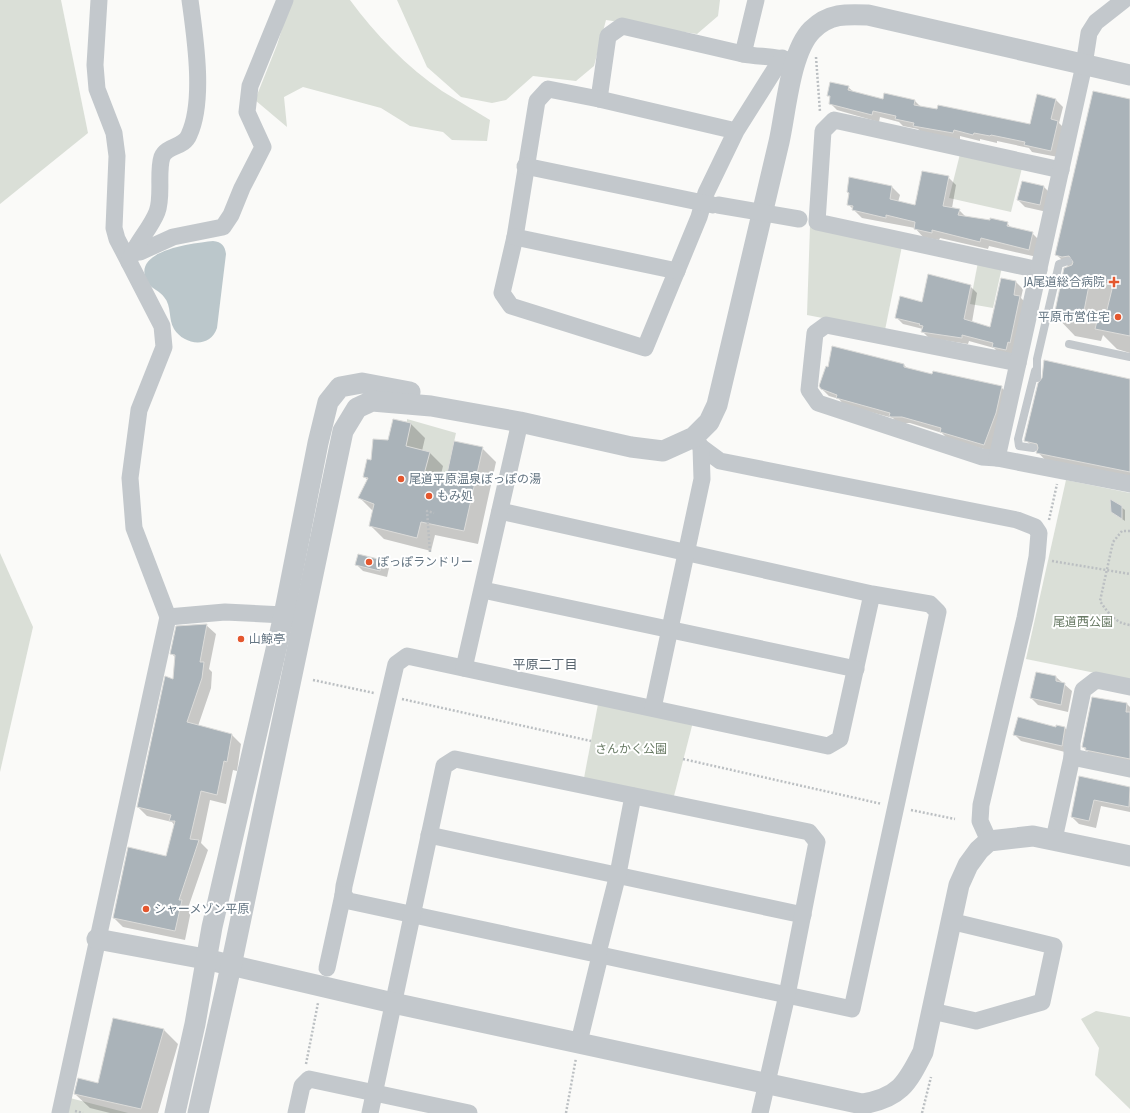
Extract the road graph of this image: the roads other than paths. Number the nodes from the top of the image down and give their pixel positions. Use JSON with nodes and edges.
{"nodes":[{"id":1,"x":100,"y":0,"type":"edge"},
{"id":2,"x":190,"y":0,"type":"edge"},
{"id":3,"x":285,"y":0,"type":"edge"},
{"id":4,"x":756,"y":0,"type":"edge"},
{"id":5,"x":1124,"y":0,"type":"edge"},
{"id":6,"x":743,"y":54,"type":"junction"},
{"id":7,"x":788,"y":60,"type":"junction"},
{"id":8,"x":1084,"y":65,"type":"junction"},
{"id":9,"x":1130,"y":75,"type":"edge"},
{"id":10,"x":598,"y":99,"type":"junction"},
{"id":11,"x":736,"y":131,"type":"junction"},
{"id":12,"x":525,"y":166,"type":"junction"},
{"id":13,"x":1061,"y":170,"type":"junction"},
{"id":14,"x":710,"y":205,"type":"junction"},
{"id":15,"x":817,"y":222,"type":"junction"},
{"id":16,"x":515,"y":237,"type":"junction"},
{"id":17,"x":131,"y":256,"type":"junction"},
{"id":18,"x":1068,"y":261,"type":"dead end"},
{"id":19,"x":1039,"y":270,"type":"junction"},
{"id":20,"x":677,"y":271,"type":"junction"},
{"id":21,"x":1069,"y":344,"type":"dead end"},
{"id":22,"x":1130,"y":357,"type":"edge"},
{"id":23,"x":1038,"y":359,"type":"junction"},
{"id":24,"x":1018,"y":363,"type":"junction"},
{"id":25,"x":1037,"y":378,"type":"dead end"},
{"id":26,"x":520,"y":422,"type":"junction"},
{"id":27,"x":697,"y":442,"type":"junction"},
{"id":28,"x":1033,"y":448,"type":"dead end"},
{"id":29,"x":997,"y":458,"type":"junction"},
{"id":30,"x":1130,"y":484,"type":"edge"},
{"id":31,"x":500,"y":511,"type":"junction"},
{"id":32,"x":303,"y":523,"type":"junction"},
{"id":33,"x":323,"y":528,"type":"junction"},
{"id":34,"x":685,"y":552,"type":"junction"},
{"id":35,"x":483,"y":590,"type":"junction"},
{"id":36,"x":872,"y":594,"type":"junction"},
{"id":37,"x":284,"y":615,"type":"junction"},
{"id":38,"x":168,"y":617,"type":"junction"},
{"id":39,"x":670,"y":629,"type":"junction"},
{"id":40,"x":464,"y":668,"type":"junction"},
{"id":41,"x":856,"y":669,"type":"junction"},
{"id":42,"x":1130,"y":687,"type":"edge"},
{"id":43,"x":653,"y":708,"type":"junction"},
{"id":44,"x":1072,"y":757,"type":"junction"},
{"id":45,"x":1130,"y":769,"type":"edge"},
{"id":46,"x":633,"y":796,"type":"junction"},
{"id":47,"x":429,"y":834,"type":"junction"},
{"id":48,"x":1054,"y":840,"type":"junction"},
{"id":49,"x":989,"y":841,"type":"junction"},
{"id":50,"x":1130,"y":856,"type":"edge"},
{"id":51,"x":618,"y":874,"type":"junction"},
{"id":52,"x":343,"y":895,"type":"junction"},
{"id":53,"x":412,"y":915,"type":"junction"},
{"id":54,"x":803,"y":915,"type":"junction"},
{"id":55,"x":950,"y":921,"type":"junction"},
{"id":56,"x":97,"y":939,"type":"junction"},
{"id":57,"x":598,"y":953,"type":"junction"},
{"id":58,"x":205,"y":959,"type":"junction"},
{"id":59,"x":231,"y":966,"type":"junction"},
{"id":60,"x":327,"y":968,"type":"dead end"},
{"id":61,"x":786,"y":995,"type":"junction"},
{"id":62,"x":393,"y":1003,"type":"junction"},
{"id":63,"x":932,"y":1011,"type":"junction"},
{"id":64,"x":579,"y":1042,"type":"junction"},
{"id":65,"x":766,"y":1083,"type":"junction"},
{"id":66,"x":374,"y":1094,"type":"junction"},
{"id":67,"x":60,"y":1113,"type":"edge"},
{"id":68,"x":175,"y":1113,"type":"edge"},
{"id":69,"x":198,"y":1113,"type":"edge"},
{"id":70,"x":296,"y":1113,"type":"edge"},
{"id":71,"x":370,"y":1113,"type":"edge"},
{"id":72,"x":469,"y":1113,"type":"edge"},
{"id":73,"x":760,"y":1113,"type":"edge"}],
"edges":[{"from":1,"to":17,"type":"street"},
{"from":2,"to":17,"type":"street"},
{"from":3,"to":17,"type":"street"},
{"from":4,"to":6,"type":"street"},
{"from":5,"to":8,"type":"street"},
{"from":6,"to":7,"type":"street"},
{"from":6,"to":10,"type":"street"},
{"from":7,"to":8,"type":"street"},
{"from":7,"to":11,"type":"street"},
{"from":7,"to":27,"type":"street"},
{"from":8,"to":9,"type":"street"},
{"from":8,"to":13,"type":"street"},
{"from":10,"to":11,"type":"street"},
{"from":10,"to":12,"type":"street"},
{"from":11,"to":14,"type":"street"},
{"from":12,"to":14,"type":"street"},
{"from":12,"to":16,"type":"street"},
{"from":13,"to":15,"type":"street"},
{"from":13,"to":19,"type":"street"},
{"from":14,"to":15,"type":"street","bridge":true},
{"from":14,"to":20,"type":"street"},
{"from":15,"to":19,"type":"street"},
{"from":16,"to":20,"type":"street"},
{"from":16,"to":20,"type":"street"},
{"from":17,"to":38,"type":"street"},
{"from":18,"to":23,"type":"lane"},
{"from":19,"to":24,"type":"street"},
{"from":21,"to":22,"type":"lane"},
{"from":23,"to":25,"type":"lane"},
{"from":23,"to":28,"type":"lane"},
{"from":24,"to":29,"type":"street"},
{"from":24,"to":29,"type":"street"},
{"from":26,"to":27,"type":"street"},
{"from":26,"to":31,"type":"street"},
{"from":26,"to":32,"type":"street"},
{"from":26,"to":33,"type":"street"},
{"from":27,"to":34,"type":"street"},
{"from":27,"to":49,"type":"street"},
{"from":29,"to":30,"type":"street"},
{"from":31,"to":34,"type":"street"},
{"from":31,"to":35,"type":"street"},
{"from":32,"to":33,"type":"street"},
{"from":32,"to":37,"type":"street"},
{"from":33,"to":59,"type":"street"},
{"from":34,"to":36,"type":"street"},
{"from":34,"to":39,"type":"street"},
{"from":35,"to":39,"type":"street"},
{"from":35,"to":40,"type":"street"},
{"from":36,"to":41,"type":"street"},
{"from":36,"to":61,"type":"street"},
{"from":37,"to":38,"type":"street"},
{"from":37,"to":58,"type":"street"},
{"from":38,"to":56,"type":"street"},
{"from":39,"to":41,"type":"street"},
{"from":39,"to":43,"type":"street"},
{"from":40,"to":43,"type":"street"},
{"from":40,"to":52,"type":"street"},
{"from":41,"to":43,"type":"street"},
{"from":42,"to":44,"type":"street"},
{"from":44,"to":45,"type":"street"},
{"from":44,"to":48,"type":"street"},
{"from":46,"to":47,"type":"street"},
{"from":46,"to":51,"type":"street"},
{"from":46,"to":54,"type":"street"},
{"from":47,"to":51,"type":"street"},
{"from":47,"to":53,"type":"street"},
{"from":48,"to":49,"type":"street"},
{"from":48,"to":50,"type":"street"},
{"from":49,"to":55,"type":"street"},
{"from":51,"to":54,"type":"street"},
{"from":51,"to":57,"type":"street"},
{"from":52,"to":53,"type":"street"},
{"from":52,"to":60,"type":"street"},
{"from":53,"to":57,"type":"street"},
{"from":53,"to":62,"type":"street"},
{"from":54,"to":61,"type":"street"},
{"from":55,"to":63,"type":"street"},
{"from":55,"to":63,"type":"street"},
{"from":56,"to":58,"type":"street"},
{"from":56,"to":67,"type":"street"},
{"from":57,"to":61,"type":"street"},
{"from":57,"to":64,"type":"street"},
{"from":58,"to":59,"type":"street"},
{"from":58,"to":68,"type":"street"},
{"from":59,"to":62,"type":"street"},
{"from":59,"to":69,"type":"street"},
{"from":61,"to":65,"type":"street"},
{"from":62,"to":64,"type":"street"},
{"from":62,"to":66,"type":"street"},
{"from":63,"to":65,"type":"street"},
{"from":64,"to":65,"type":"street"},
{"from":65,"to":73,"type":"street"},
{"from":66,"to":70,"type":"street"},
{"from":66,"to":71,"type":"street"},
{"from":66,"to":72,"type":"street"}]}
